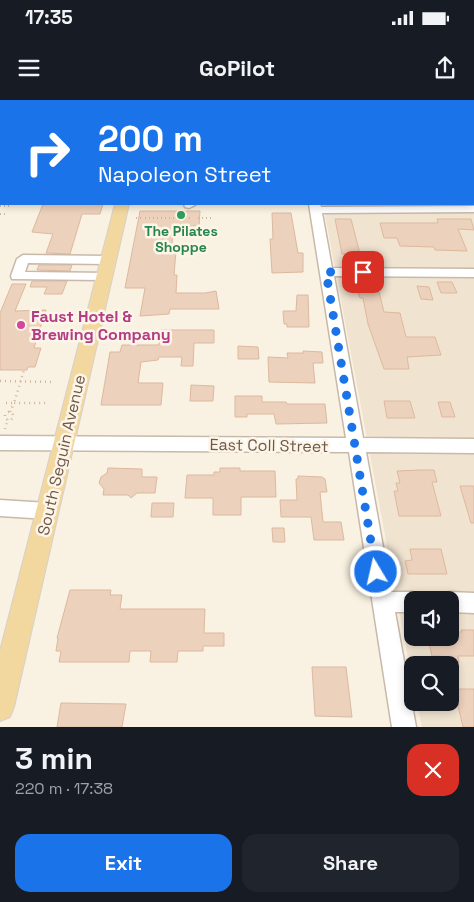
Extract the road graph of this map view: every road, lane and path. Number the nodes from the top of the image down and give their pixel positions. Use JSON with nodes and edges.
{"nodes":[{"id":1,"x":122,"y":205,"type":"edge"},
{"id":2,"x":0,"y":206,"type":"edge"},
{"id":3,"x":9,"y":206,"type":"dead end"},
{"id":4,"x":316,"y":207,"type":"edge"},
{"id":5,"x":474,"y":209,"type":"edge"},
{"id":6,"x":0,"y":214,"type":"edge"},
{"id":7,"x":6,"y":214,"type":"dead end"},
{"id":8,"x":136,"y":218,"type":"dead end"},
{"id":9,"x":140,"y":218,"type":"dead end"},
{"id":10,"x":145,"y":218,"type":"dead end"},
{"id":11,"x":190,"y":218,"type":"dead end"},
{"id":12,"x":198,"y":218,"type":"dead end"},
{"id":13,"x":210,"y":221,"type":"dead end"},
{"id":14,"x":106,"y":268,"type":"junction"},
{"id":15,"x":326,"y":272,"type":"junction"},
{"id":16,"x":474,"y":273,"type":"edge"},
{"id":17,"x":17,"y":276,"type":"dead end"},
{"id":18,"x":24,"y":370,"type":"dead end"},
{"id":19,"x":0,"y":382,"type":"edge"},
{"id":20,"x":21,"y":382,"type":"junction"},
{"id":21,"x":55,"y":382,"type":"dead end"},
{"id":22,"x":6,"y":403,"type":"dead end"},
{"id":23,"x":14,"y":403,"type":"junction"},
{"id":24,"x":49,"y":403,"type":"dead end"},
{"id":25,"x":2,"y":436,"type":"edge"},
{"id":26,"x":65,"y":443,"type":"junction"},
{"id":27,"x":356,"y":446,"type":"junction"},
{"id":28,"x":474,"y":446,"type":"edge"},
{"id":29,"x":0,"y":508,"type":"edge"},
{"id":30,"x":48,"y":511,"type":"junction"},
{"id":31,"x":382,"y":602,"type":"junction"},
{"id":32,"x":404,"y":602,"type":"edge"},
{"id":33,"x":459,"y":602,"type":"edge"},
{"id":34,"x":474,"y":602,"type":"edge"},
{"id":35,"x":0,"y":707,"type":"edge"},
{"id":36,"x":404,"y":727,"type":"edge"}],
"edges":[{"from":1,"to":14,"type":"main road","name":"South Seguin Avenue"},
{"from":2,"to":3,"type":"path"},
{"from":4,"to":5,"type":"street"},
{"from":4,"to":15,"type":"street"},
{"from":6,"to":7,"type":"path"},
{"from":8,"to":9,"type":"path"},
{"from":10,"to":11,"type":"path"},
{"from":12,"to":13,"type":"path"},
{"from":14,"to":17,"type":"street"},
{"from":14,"to":26,"type":"main road","name":"South Seguin Avenue"},
{"from":15,"to":16,"type":"street"},
{"from":15,"to":27,"type":"street"},
{"from":18,"to":20,"type":"path"},
{"from":19,"to":20,"type":"path"},
{"from":20,"to":21,"type":"path"},
{"from":20,"to":23,"type":"path"},
{"from":22,"to":23,"type":"path"},
{"from":23,"to":24,"type":"path"},
{"from":23,"to":25,"type":"path"},
{"from":25,"to":26,"type":"street","name":"East Coll Street"},
{"from":26,"to":27,"type":"street","name":"East Coll Street"},
{"from":26,"to":30,"type":"main road","name":"South Seguin Avenue"},
{"from":27,"to":28,"type":"street","name":"East Coll Street"},
{"from":27,"to":31,"type":"street"},
{"from":29,"to":30,"type":"street"},
{"from":30,"to":35,"type":"main road","name":"South Seguin Avenue"},
{"from":31,"to":32,"type":"street"},
{"from":31,"to":36,"type":"street"},
{"from":33,"to":34,"type":"street"}]}
